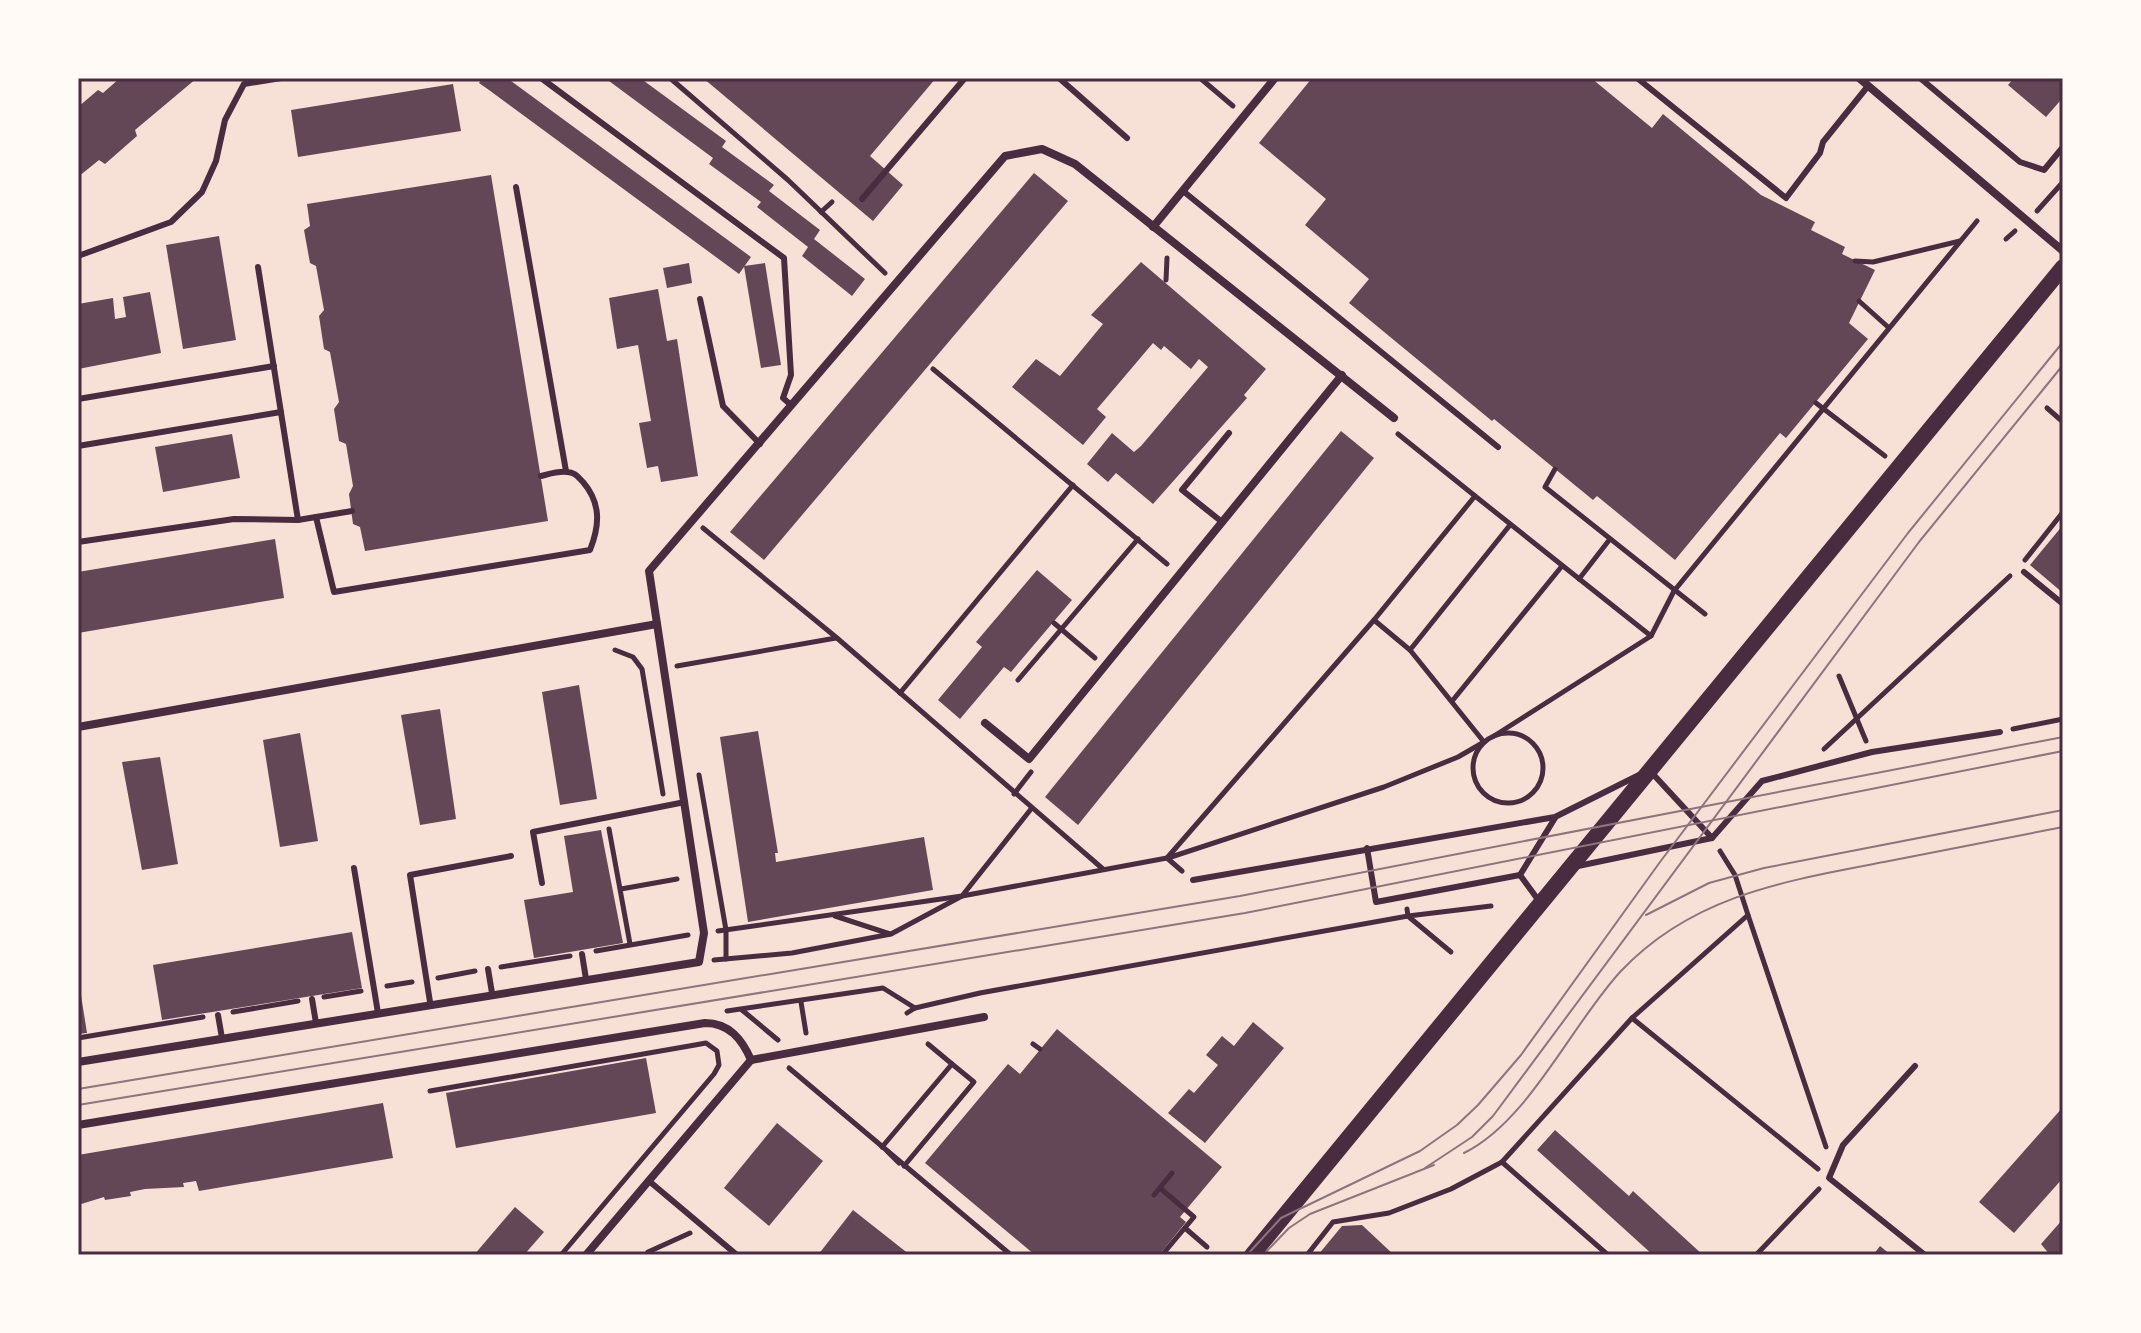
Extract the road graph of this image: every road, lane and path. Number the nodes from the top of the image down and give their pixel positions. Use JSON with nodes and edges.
{"nodes":[{"id":1,"x":281,"y":78,"type":"edge"},
{"id":2,"x":541,"y":78,"type":"edge"},
{"id":3,"x":670,"y":78,"type":"edge"},
{"id":4,"x":965,"y":78,"type":"edge"},
{"id":5,"x":1059,"y":78,"type":"edge"},
{"id":6,"x":1200,"y":78,"type":"edge"},
{"id":7,"x":1275,"y":78,"type":"edge"},
{"id":8,"x":1637,"y":78,"type":"edge"},
{"id":9,"x":1859,"y":78,"type":"edge"},
{"id":10,"x":1920,"y":78,"type":"edge"},
{"id":11,"x":244,"y":81,"type":"edge"},
{"id":12,"x":1868,"y":86,"type":"junction"},
{"id":13,"x":1223,"y":98,"type":"dead end"},
{"id":14,"x":1127,"y":138,"type":"dead end"},
{"id":15,"x":2063,"y":147,"type":"edge"},
{"id":16,"x":516,"y":187,"type":"dead end"},
{"id":17,"x":1183,"y":191,"type":"junction"},
{"id":18,"x":862,"y":199,"type":"dead end"},
{"id":19,"x":832,"y":202,"type":"dead end"},
{"id":20,"x":821,"y":212,"type":"junction"},
{"id":21,"x":1977,"y":221,"type":"dead end"},
{"id":22,"x":1153,"y":227,"type":"junction"},
{"id":23,"x":1961,"y":241,"type":"junction"},
{"id":24,"x":1160,"y":246,"type":"dead end"},
{"id":25,"x":2063,"y":251,"type":"edge"},
{"id":26,"x":1164,"y":253,"type":"dead end"},
{"id":27,"x":1172,"y":255,"type":"dead end"},
{"id":28,"x":78,"y":256,"type":"edge"},
{"id":29,"x":1855,"y":261,"type":"dead end"},
{"id":30,"x":258,"y":267,"type":"dead end"},
{"id":31,"x":2063,"y":267,"type":"edge"},
{"id":32,"x":1166,"y":280,"type":"dead end"},
{"id":33,"x":895,"y":282,"type":"junction"},
{"id":34,"x":700,"y":299,"type":"dead end"},
{"id":35,"x":1859,"y":301,"type":"dead end"},
{"id":36,"x":1888,"y":327,"type":"junction"},
{"id":37,"x":274,"y":366,"type":"junction"},
{"id":38,"x":933,"y":369,"type":"dead end"},
{"id":39,"x":1342,"y":375,"type":"junction"},
{"id":40,"x":78,"y":399,"type":"edge"},
{"id":41,"x":1816,"y":403,"type":"dead end"},
{"id":42,"x":791,"y":405,"type":"junction"},
{"id":43,"x":1824,"y":407,"type":"junction"},
{"id":44,"x":2047,"y":408,"type":"dead end"},
{"id":45,"x":281,"y":412,"type":"junction"},
{"id":46,"x":1394,"y":418,"type":"dead end"},
{"id":47,"x":2063,"y":422,"type":"edge"},
{"id":48,"x":1393,"y":430,"type":"dead end"},
{"id":49,"x":1229,"y":433,"type":"dead end"},
{"id":50,"x":760,"y":444,"type":"junction"},
{"id":51,"x":78,"y":446,"type":"edge"},
{"id":52,"x":1498,"y":447,"type":"dead end"},
{"id":53,"x":1899,"y":467,"type":"junction"},
{"id":54,"x":1555,"y":469,"type":"dead end"},
{"id":55,"x":566,"y":471,"type":"junction"},
{"id":56,"x":541,"y":476,"type":"dead end"},
{"id":57,"x":1073,"y":485,"type":"junction"},
{"id":58,"x":1475,"y":496,"type":"junction"},
{"id":59,"x":352,"y":511,"type":"dead end"},
{"id":60,"x":2063,"y":512,"type":"edge"},
{"id":61,"x":712,"y":515,"type":"dead end"},
{"id":62,"x":316,"y":517,"type":"junction"},
{"id":63,"x":693,"y":519,"type":"junction"},
{"id":64,"x":298,"y":520,"type":"junction"},
{"id":65,"x":1222,"y":522,"type":"junction"},
{"id":66,"x":1510,"y":525,"type":"junction"},
{"id":67,"x":702,"y":527,"type":"junction"},
{"id":68,"x":693,"y":537,"type":"dead end"},
{"id":69,"x":1138,"y":539,"type":"junction"},
{"id":70,"x":1610,"y":539,"type":"junction"},
{"id":71,"x":78,"y":542,"type":"edge"},
{"id":72,"x":1179,"y":557,"type":"dead end"},
{"id":73,"x":1562,"y":566,"type":"junction"},
{"id":74,"x":2024,"y":572,"type":"dead end"},
{"id":75,"x":1579,"y":579,"type":"junction"},
{"id":76,"x":1674,"y":591,"type":"junction"},
{"id":77,"x":2063,"y":604,"type":"edge"},
{"id":78,"x":1705,"y":614,"type":"dead end"},
{"id":79,"x":1374,"y":620,"type":"junction"},
{"id":80,"x":1054,"y":623,"type":"dead end"},
{"id":81,"x":657,"y":624,"type":"junction"},
{"id":82,"x":1061,"y":630,"type":"junction"},
{"id":83,"x":1651,"y":636,"type":"junction"},
{"id":84,"x":837,"y":638,"type":"junction"},
{"id":85,"x":1410,"y":650,"type":"junction"},
{"id":86,"x":678,"y":651,"type":"dead end"},
{"id":87,"x":605,"y":652,"type":"dead end"},
{"id":88,"x":681,"y":665,"type":"junction"},
{"id":89,"x":1105,"y":666,"type":"junction"},
{"id":90,"x":665,"y":668,"type":"junction"},
{"id":91,"x":1839,"y":676,"type":"dead end"},
{"id":92,"x":1018,"y":680,"type":"dead end"},
{"id":93,"x":683,"y":681,"type":"dead end"},
{"id":94,"x":900,"y":693,"type":"junction"},
{"id":95,"x":1453,"y":700,"type":"junction"},
{"id":96,"x":1855,"y":719,"type":"junction"},
{"id":97,"x":2063,"y":719,"type":"edge"},
{"id":98,"x":985,"y":723,"type":"dead end"},
{"id":99,"x":78,"y":727,"type":"edge"},
{"id":100,"x":2000,"y":732,"type":"joint"},
{"id":101,"x":1494,"y":736,"type":"junction"},
{"id":102,"x":1484,"y":742,"type":"junction"},
{"id":103,"x":1872,"y":752,"type":"junction"},
{"id":104,"x":1037,"y":765,"type":"dead end"},
{"id":105,"x":1649,"y":770,"type":"junction"},
{"id":106,"x":1800,"y":772,"type":"junction"},
{"id":107,"x":699,"y":774,"type":"dead end"},
{"id":108,"x":1014,"y":794,"type":"junction"},
{"id":109,"x":685,"y":802,"type":"junction"},
{"id":110,"x":665,"y":806,"type":"junction"},
{"id":111,"x":1031,"y":809,"type":"junction"},
{"id":112,"x":607,"y":816,"type":"junction"},
{"id":113,"x":1555,"y":817,"type":"junction"},
{"id":114,"x":1712,"y":838,"type":"junction"},
{"id":115,"x":1367,"y":848,"type":"junction"},
{"id":116,"x":511,"y":856,"type":"dead end"},
{"id":117,"x":1167,"y":858,"type":"junction"},
{"id":118,"x":674,"y":864,"type":"dead end"},
{"id":119,"x":354,"y":868,"type":"dead end"},
{"id":120,"x":1569,"y":868,"type":"junction"},
{"id":121,"x":1104,"y":870,"type":"junction"},
{"id":122,"x":1520,"y":875,"type":"junction"},
{"id":123,"x":677,"y":879,"type":"junction"},
{"id":124,"x":1193,"y":880,"type":"joint"},
{"id":125,"x":542,"y":883,"type":"dead end"},
{"id":126,"x":621,"y":889,"type":"junction"},
{"id":127,"x":679,"y":893,"type":"dead end"},
{"id":128,"x":962,"y":896,"type":"junction"},
{"id":129,"x":1404,"y":897,"type":"junction"},
{"id":130,"x":1540,"y":903,"type":"junction"},
{"id":131,"x":1491,"y":906,"type":"dead end"},
{"id":132,"x":832,"y":915,"type":"junction"},
{"id":133,"x":1748,"y":915,"type":"junction"},
{"id":134,"x":1408,"y":916,"type":"junction"},
{"id":135,"x":683,"y":922,"type":"dead end"},
{"id":136,"x":726,"y":930,"type":"junction"},
{"id":137,"x":704,"y":933,"type":"junction"},
{"id":138,"x":891,"y":934,"type":"junction"},
{"id":139,"x":686,"y":936,"type":"dead end"},
{"id":140,"x":630,"y":944,"type":"dead end"},
{"id":141,"x":1451,"y":952,"type":"dead end"},
{"id":142,"x":582,"y":954,"type":"dead end"},
{"id":143,"x":726,"y":959,"type":"junction"},
{"id":144,"x":699,"y":962,"type":"junction"},
{"id":145,"x":488,"y":969,"type":"dead end"},
{"id":146,"x":586,"y":979,"type":"junction"},
{"id":147,"x":492,"y":993,"type":"junction"},
{"id":148,"x":980,"y":993,"type":"dead end"},
{"id":149,"x":312,"y":999,"type":"dead end"},
{"id":150,"x":430,"y":1002,"type":"junction"},
{"id":151,"x":801,"y":1002,"type":"junction"},
{"id":152,"x":915,"y":1008,"type":"dead end"},
{"id":153,"x":378,"y":1013,"type":"junction"},
{"id":154,"x":218,"y":1015,"type":"dead end"},
{"id":155,"x":984,"y":1017,"type":"dead end"},
{"id":156,"x":1632,"y":1018,"type":"junction"},
{"id":157,"x":316,"y":1023,"type":"junction"},
{"id":158,"x":806,"y":1033,"type":"dead end"},
{"id":159,"x":222,"y":1038,"type":"junction"},
{"id":160,"x":778,"y":1038,"type":"dead end"},
{"id":161,"x":926,"y":1043,"type":"dead end"},
{"id":162,"x":1033,"y":1044,"type":"dead end"},
{"id":163,"x":1040,"y":1049,"type":"dead end"},
{"id":164,"x":783,"y":1055,"type":"junction"},
{"id":165,"x":751,"y":1060,"type":"junction"},
{"id":166,"x":78,"y":1062,"type":"edge"},
{"id":167,"x":952,"y":1064,"type":"junction"},
{"id":168,"x":1915,"y":1066,"type":"dead end"},
{"id":169,"x":430,"y":1091,"type":"dead end"},
{"id":170,"x":78,"y":1125,"type":"edge"},
{"id":171,"x":1827,"y":1148,"type":"dead end"},
{"id":172,"x":885,"y":1149,"type":"junction"},
{"id":173,"x":1502,"y":1162,"type":"junction"},
{"id":174,"x":902,"y":1164,"type":"junction"},
{"id":175,"x":1172,"y":1173,"type":"dead end"},
{"id":176,"x":1829,"y":1178,"type":"junction"},
{"id":177,"x":649,"y":1181,"type":"junction"},
{"id":178,"x":1160,"y":1188,"type":"junction"},
{"id":179,"x":1154,"y":1195,"type":"dead end"},
{"id":180,"x":1174,"y":1201,"type":"junction"},
{"id":181,"x":1168,"y":1207,"type":"dead end"},
{"id":182,"x":1185,"y":1228,"type":"junction"},
{"id":183,"x":691,"y":1232,"type":"dead end"},
{"id":184,"x":1207,"y":1247,"type":"dead end"},
{"id":185,"x":648,"y":1252,"type":"dead end"},
{"id":186,"x":561,"y":1255,"type":"edge"},
{"id":187,"x":586,"y":1255,"type":"edge"},
{"id":188,"x":737,"y":1255,"type":"edge"},
{"id":189,"x":1011,"y":1255,"type":"edge"},
{"id":190,"x":1162,"y":1255,"type":"edge"},
{"id":191,"x":1252,"y":1255,"type":"edge"},
{"id":192,"x":1307,"y":1255,"type":"edge"},
{"id":193,"x":1608,"y":1255,"type":"edge"},
{"id":194,"x":1756,"y":1255,"type":"edge"},
{"id":195,"x":1925,"y":1255,"type":"edge"}],
"edges":[{"from":1,"to":11,"type":"lane"},
{"from":2,"to":42,"type":"lane"},
{"from":3,"to":20,"type":"path"},
{"from":4,"to":18,"type":"lane"},
{"from":5,"to":14,"type":"lane"},
{"from":6,"to":13,"type":"path"},
{"from":7,"to":17,"type":"street"},
{"from":8,"to":12,"type":"lane"},
{"from":9,"to":12,"type":"street"},
{"from":10,"to":15,"type":"lane"},
{"from":11,"to":28,"type":"lane"},
{"from":12,"to":25,"type":"street"},
{"from":16,"to":55,"type":"lane"},
{"from":17,"to":22,"type":"street"},
{"from":17,"to":52,"type":"lane"},
{"from":19,"to":20,"type":"path"},
{"from":20,"to":33,"type":"path"},
{"from":21,"to":23,"type":"path"},
{"from":22,"to":33,"type":"street"},
{"from":22,"to":39,"type":"street"},
{"from":23,"to":29,"type":"path"},
{"from":23,"to":36,"type":"path"},
{"from":24,"to":27,"type":"path"},
{"from":26,"to":32,"type":"path"},
{"from":30,"to":37,"type":"lane"},
{"from":31,"to":53,"type":"main road"},
{"from":33,"to":42,"type":"street"},
{"from":34,"to":50,"type":"lane"},
{"from":35,"to":36,"type":"path"},
{"from":36,"to":43,"type":"path"},
{"from":37,"to":40,"type":"lane"},
{"from":37,"to":45,"type":"lane"},
{"from":38,"to":57,"type":"path"},
{"from":39,"to":46,"type":"street"},
{"from":39,"to":65,"type":"street"},
{"from":41,"to":43,"type":"path"},
{"from":42,"to":50,"type":"street"},
{"from":43,"to":53,"type":"path"},
{"from":43,"to":76,"type":"path"},
{"from":44,"to":47,"type":"path"},
{"from":45,"to":51,"type":"lane"},
{"from":45,"to":64,"type":"lane"},
{"from":48,"to":58,"type":"path"},
{"from":49,"to":65,"type":"lane"},
{"from":50,"to":63,"type":"street"},
{"from":53,"to":105,"type":"main road"},
{"from":54,"to":70,"type":"path"},
{"from":55,"to":56,"type":"lane"},
{"from":55,"to":62,"type":"lane"},
{"from":57,"to":69,"type":"path"},
{"from":57,"to":94,"type":"path"},
{"from":58,"to":66,"type":"path"},
{"from":58,"to":79,"type":"path"},
{"from":59,"to":62,"type":"lane"},
{"from":60,"to":96,"type":"path"},
{"from":61,"to":67,"type":"path"},
{"from":62,"to":64,"type":"lane"},
{"from":63,"to":67,"type":"path"},
{"from":63,"to":81,"type":"street"},
{"from":64,"to":71,"type":"lane"},
{"from":65,"to":89,"type":"street"},
{"from":66,"to":73,"type":"path"},
{"from":66,"to":85,"type":"path"},
{"from":67,"to":68,"type":"path"},
{"from":67,"to":84,"type":"path"},
{"from":69,"to":72,"type":"path"},
{"from":69,"to":82,"type":"path"},
{"from":70,"to":75,"type":"path"},
{"from":70,"to":76,"type":"path"},
{"from":73,"to":75,"type":"path"},
{"from":73,"to":95,"type":"path"},
{"from":74,"to":77,"type":"lane"},
{"from":75,"to":83,"type":"path"},
{"from":76,"to":78,"type":"path"},
{"from":76,"to":83,"type":"path"},
{"from":79,"to":85,"type":"path"},
{"from":79,"to":117,"type":"path"},
{"from":80,"to":82,"type":"path"},
{"from":81,"to":90,"type":"street"},
{"from":81,"to":99,"type":"street"},
{"from":82,"to":89,"type":"path"},
{"from":82,"to":92,"type":"path"},
{"from":83,"to":101,"type":"path"},
{"from":84,"to":88,"type":"path"},
{"from":84,"to":94,"type":"path"},
{"from":85,"to":95,"type":"path"},
{"from":86,"to":88,"type":"path"},
{"from":87,"to":110,"type":"path"},
{"from":88,"to":90,"type":"path"},
{"from":88,"to":93,"type":"path"},
{"from":89,"to":98,"type":"street"},
{"from":90,"to":109,"type":"street"},
{"from":91,"to":96,"type":"path"},
{"from":94,"to":108,"type":"path"},
{"from":95,"to":102,"type":"path"},
{"from":96,"to":103,"type":"path"},
{"from":96,"to":106,"type":"path"},
{"from":97,"to":100,"type":"path"},
{"from":100,"to":103,"type":"lane"},
{"from":101,"to":102,"type":"path"},
{"from":101,"to":102,"type":"path"},
{"from":102,"to":117,"type":"path"},
{"from":103,"to":106,"type":"lane"},
{"from":104,"to":108,"type":"path"},
{"from":105,"to":113,"type":"lane"},
{"from":105,"to":114,"type":"lane"},
{"from":105,"to":120,"type":"main road"},
{"from":106,"to":114,"type":"lane"},
{"from":107,"to":136,"type":"path"},
{"from":108,"to":111,"type":"path"},
{"from":109,"to":110,"type":"lane"},
{"from":109,"to":137,"type":"street"},
{"from":110,"to":112,"type":"lane"},
{"from":111,"to":121,"type":"path"},
{"from":111,"to":128,"type":"path"},
{"from":112,"to":125,"type":"lane"},
{"from":112,"to":126,"type":"path"},
{"from":113,"to":115,"type":"lane"},
{"from":113,"to":122,"type":"lane"},
{"from":114,"to":120,"type":"lane"},
{"from":114,"to":133,"type":"path"},
{"from":115,"to":124,"type":"lane"},
{"from":115,"to":129,"type":"lane"},
{"from":116,"to":150,"type":"lane"},
{"from":117,"to":121,"type":"path"},
{"from":117,"to":124,"type":"path"},
{"from":118,"to":123,"type":"path"},
{"from":119,"to":153,"type":"lane"},
{"from":120,"to":130,"type":"main road"},
{"from":121,"to":128,"type":"path"},
{"from":122,"to":129,"type":"lane"},
{"from":122,"to":130,"type":"lane"},
{"from":123,"to":126,"type":"path"},
{"from":123,"to":127,"type":"path"},
{"from":126,"to":140,"type":"path"},
{"from":128,"to":132,"type":"path"},
{"from":128,"to":138,"type":"path"},
{"from":129,"to":134,"type":"path"},
{"from":130,"to":191,"type":"main road"},
{"from":131,"to":134,"type":"path"},
{"from":132,"to":136,"type":"path"},
{"from":132,"to":138,"type":"path"},
{"from":133,"to":156,"type":"path"},
{"from":133,"to":171,"type":"path"},
{"from":134,"to":141,"type":"path"},
{"from":134,"to":148,"type":"path"},
{"from":135,"to":139,"type":"path"},
{"from":136,"to":137,"type":"path"},
{"from":136,"to":143,"type":"path"},
{"from":137,"to":144,"type":"street"},
{"from":138,"to":143,"type":"path"},
{"from":142,"to":146,"type":"lane"},
{"from":143,"to":144,"type":"path"},
{"from":144,"to":146,"type":"street"},
{"from":145,"to":147,"type":"lane"},
{"from":146,"to":147,"type":"street"},
{"from":147,"to":150,"type":"street"},
{"from":149,"to":157,"type":"lane"},
{"from":150,"to":153,"type":"street"},
{"from":151,"to":152,"type":"path"},
{"from":151,"to":158,"type":"path"},
{"from":151,"to":160,"type":"path"},
{"from":153,"to":157,"type":"street"},
{"from":154,"to":159,"type":"lane"},
{"from":155,"to":164,"type":"street"},
{"from":156,"to":173,"type":"path"},
{"from":156,"to":176,"type":"path"},
{"from":157,"to":159,"type":"street"},
{"from":159,"to":166,"type":"street"},
{"from":161,"to":167,"type":"path"},
{"from":162,"to":163,"type":"path"},
{"from":164,"to":165,"type":"street"},
{"from":164,"to":172,"type":"path"},
{"from":165,"to":170,"type":"street"},
{"from":165,"to":177,"type":"street"},
{"from":167,"to":172,"type":"path"},
{"from":167,"to":174,"type":"path"},
{"from":168,"to":176,"type":"lane"},
{"from":169,"to":186,"type":"path"},
{"from":172,"to":174,"type":"path"},
{"from":173,"to":192,"type":"path"},
{"from":173,"to":193,"type":"path"},
{"from":174,"to":189,"type":"path"},
{"from":175,"to":178,"type":"path"},
{"from":176,"to":194,"type":"path"},
{"from":176,"to":195,"type":"lane"},
{"from":177,"to":187,"type":"street"},
{"from":177,"to":188,"type":"lane"},
{"from":178,"to":179,"type":"path"},
{"from":178,"to":180,"type":"path"},
{"from":180,"to":181,"type":"path"},
{"from":180,"to":182,"type":"path"},
{"from":182,"to":184,"type":"path"},
{"from":182,"to":190,"type":"path"},
{"from":183,"to":185,"type":"path"}]}
